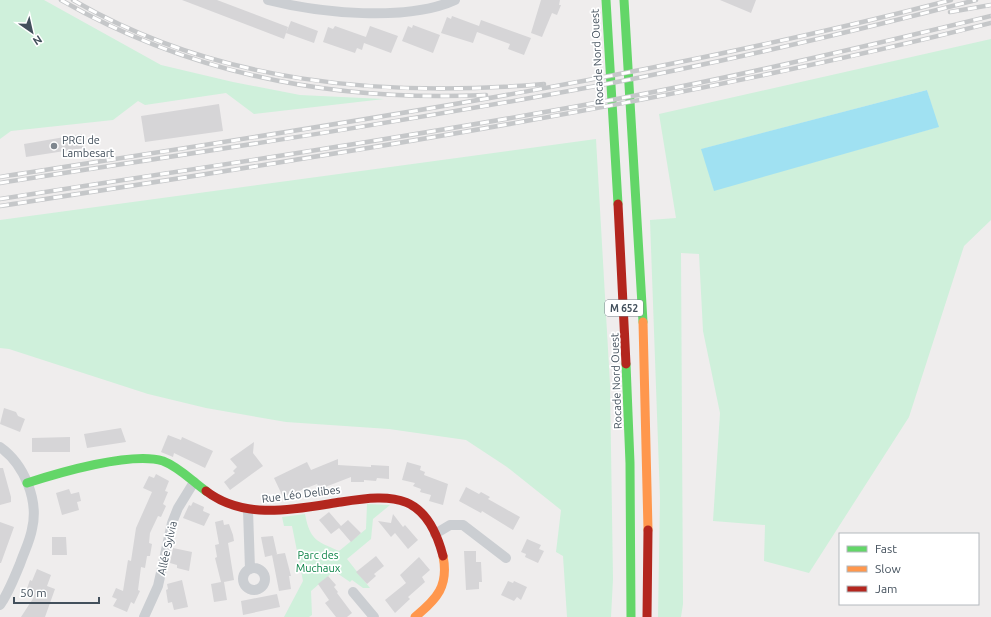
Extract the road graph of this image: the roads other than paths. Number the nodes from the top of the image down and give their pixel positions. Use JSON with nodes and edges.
{"nodes":[{"id":1,"x":268,"y":0,"type":"edge"},
{"id":2,"x":455,"y":0,"type":"edge"},
{"id":3,"x":606,"y":0,"type":"edge"},
{"id":4,"x":624,"y":0,"type":"edge"},
{"id":5,"x":0,"y":447,"type":"edge"},
{"id":6,"x":194,"y":482,"type":"junction"},
{"id":7,"x":27,"y":483,"type":"junction"},
{"id":8,"x":248,"y":510,"type":"junction"},
{"id":9,"x":435,"y":534,"type":"junction"},
{"id":10,"x":506,"y":558,"type":"dead end"},
{"id":11,"x":250,"y":569,"type":"dead end"},
{"id":12,"x":353,"y":592,"type":"dead end"},
{"id":13,"x":0,"y":605,"type":"edge"},
{"id":14,"x":144,"y":617,"type":"edge"},
{"id":15,"x":374,"y":617,"type":"edge"},
{"id":16,"x":415,"y":617,"type":"edge"},
{"id":17,"x":631,"y":617,"type":"edge"},
{"id":18,"x":647,"y":617,"type":"edge"}],
"edges":[{"from":1,"to":2,"type":"street"},
{"from":3,"to":17,"type":"main road","name":"Rocade Nord Ouest","number":"M 652"},
{"from":4,"to":18,"type":"main road","number":"M 652"},
{"from":5,"to":7,"type":"street"},
{"from":6,"to":7,"type":"main road","name":"Rue Léo Delibes"},
{"from":6,"to":8,"type":"main road","name":"Rue Léo Delibes"},
{"from":6,"to":14,"type":"street","name":"Allée Sylvia"},
{"from":7,"to":13,"type":"street"},
{"from":8,"to":9,"type":"main road","name":"Rue Léo Delibes"},
{"from":8,"to":11,"type":"street"},
{"from":9,"to":10,"type":"street"},
{"from":9,"to":16,"type":"main road","name":"Rue Léo Delibes"},
{"from":12,"to":15,"type":"street"}]}
